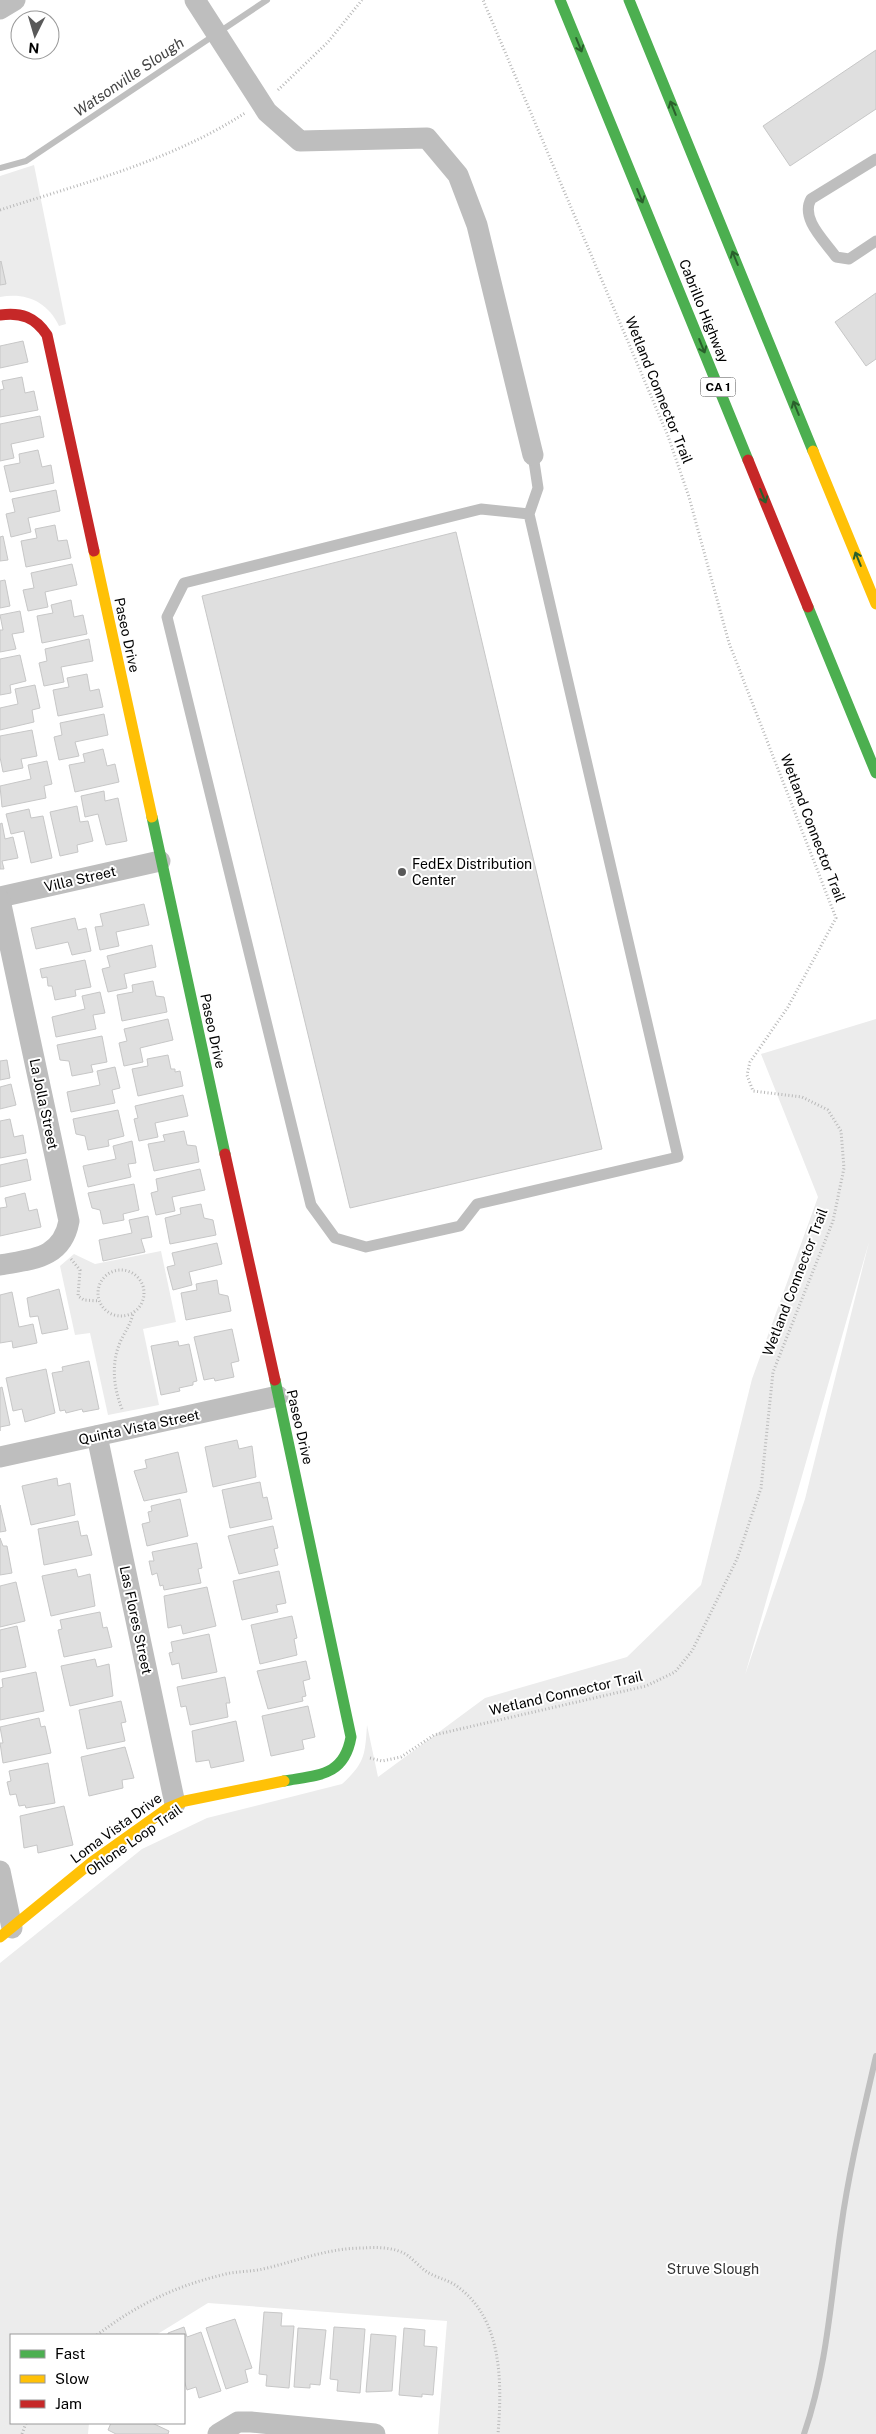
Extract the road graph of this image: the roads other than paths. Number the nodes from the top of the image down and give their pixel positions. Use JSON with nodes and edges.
{"nodes":[{"id":1,"x":15,"y":0,"type":"edge"},
{"id":2,"x":195,"y":0,"type":"edge"},
{"id":3,"x":560,"y":0,"type":"edge"},
{"id":4,"x":629,"y":0,"type":"edge"},
{"id":5,"x":0,"y":8,"type":"edge"},
{"id":6,"x":876,"y":158,"type":"edge"},
{"id":7,"x":876,"y":241,"type":"edge"},
{"id":8,"x":0,"y":315,"type":"edge"},
{"id":9,"x":533,"y":455,"type":"joint"},
{"id":10,"x":529,"y":514,"type":"junction"},
{"id":11,"x":876,"y":604,"type":"edge"},
{"id":12,"x":876,"y":773,"type":"edge"},
{"id":13,"x":160,"y":861,"type":"junction"},
{"id":14,"x":0,"y":899,"type":"edge"},
{"id":15,"x":0,"y":1265,"type":"edge"},
{"id":16,"x":278,"y":1396,"type":"junction"},
{"id":17,"x":97,"y":1436,"type":"junction"},
{"id":18,"x":0,"y":1457,"type":"edge"},
{"id":19,"x":348,"y":1753,"type":"joint"},
{"id":20,"x":175,"y":1804,"type":"junction"},
{"id":21,"x":0,"y":1872,"type":"edge"},
{"id":22,"x":6,"y":1933,"type":"edge"},
{"id":23,"x":218,"y":2434,"type":"edge"},
{"id":24,"x":375,"y":2434,"type":"edge"}],
"edges":[{"from":1,"to":5,"type":"street"},
{"from":2,"to":9,"type":"street"},
{"from":3,"to":12,"type":"main road","name":"Cabrillo Highway","number":"CA 1","one_way":true},
{"from":11,"to":4,"type":"main road","one_way":true},
{"from":6,"to":7,"type":"lane"},
{"from":8,"to":13,"type":"main road","name":"Paseo Drive"},
{"from":9,"to":10,"type":"lane"},
{"from":10,"to":10,"type":"lane"},
{"from":13,"to":14,"type":"street","name":"Villa Street"},
{"from":13,"to":16,"type":"main road","name":"Paseo Drive"},
{"from":14,"to":15,"type":"street","name":"La Jolla Street"},
{"from":16,"to":17,"type":"street","name":"Quinta Vista Street"},
{"from":16,"to":19,"type":"main road","name":"Paseo Drive"},
{"from":17,"to":18,"type":"street","name":"Quinta Vista Street"},
{"from":17,"to":20,"type":"street","name":"Las Flores Street"},
{"from":19,"to":20,"type":"main road","name":"Loma Vista Drive"},
{"from":20,"to":22,"type":"main road","name":"Loma Vista Drive"},
{"from":21,"to":22,"type":"street"},
{"from":23,"to":24,"type":"street"}]}
